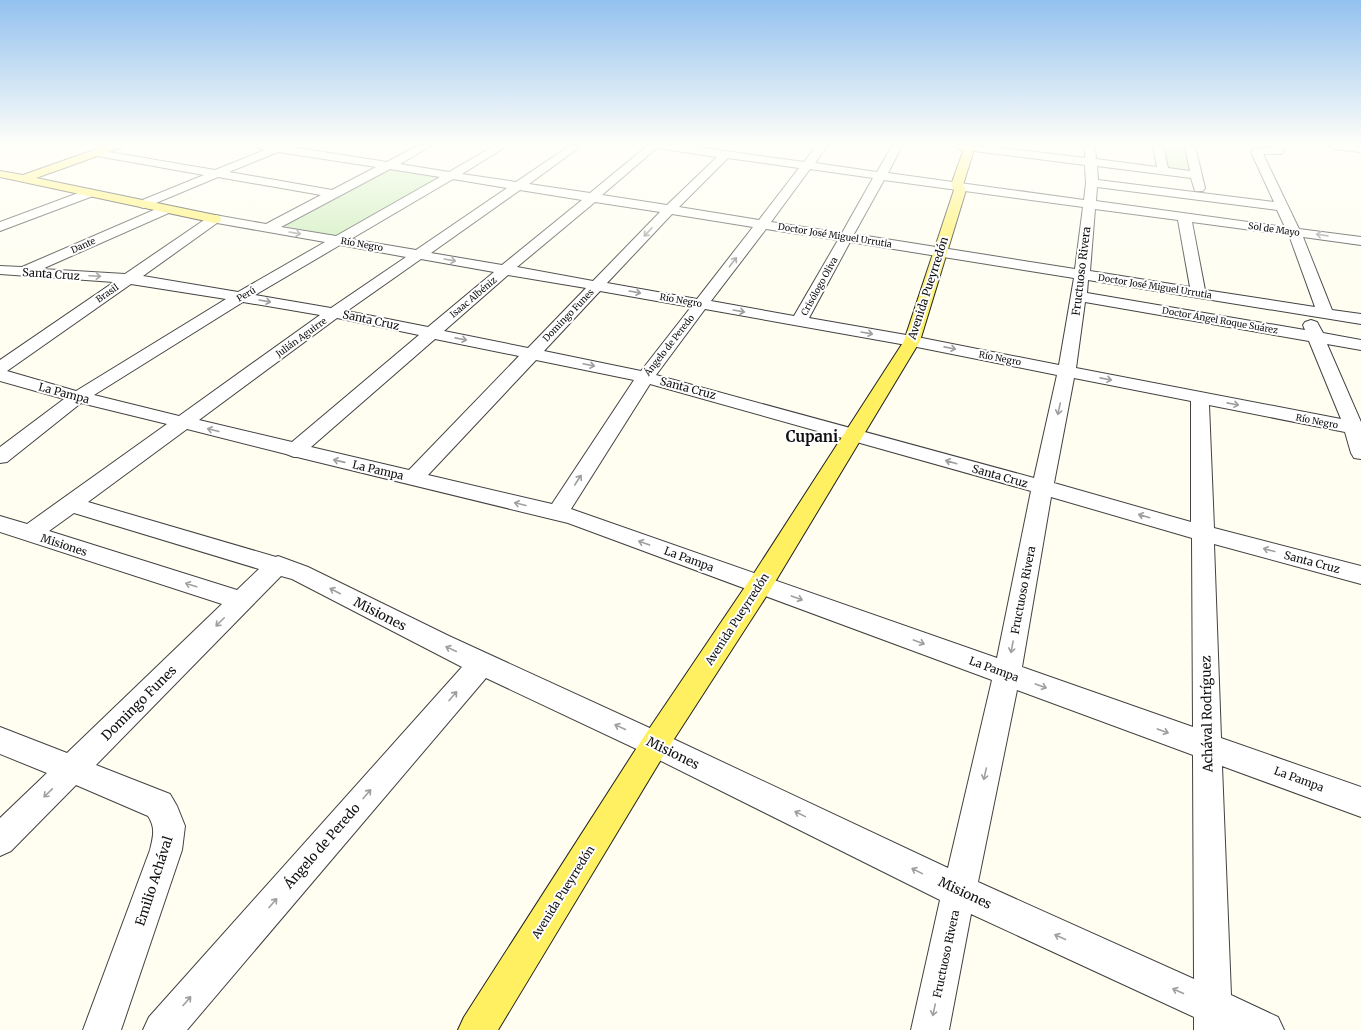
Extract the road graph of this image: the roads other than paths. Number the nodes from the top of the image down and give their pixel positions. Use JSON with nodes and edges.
{"nodes":[{"id":1,"x":85,"y":194,"type":"edge"},
{"id":2,"x":93,"y":194,"type":"edge"},
{"id":3,"x":168,"y":194,"type":"edge"},
{"id":4,"x":334,"y":194,"type":"edge"},
{"id":5,"x":419,"y":194,"type":"edge"},
{"id":6,"x":505,"y":194,"type":"edge"},
{"id":7,"x":572,"y":194,"type":"edge"},
{"id":8,"x":596,"y":194,"type":"edge"},
{"id":9,"x":685,"y":194,"type":"edge"},
{"id":10,"x":786,"y":194,"type":"edge"},
{"id":11,"x":870,"y":194,"type":"edge"},
{"id":12,"x":960,"y":194,"type":"edge"},
{"id":13,"x":1015,"y":194,"type":"edge"},
{"id":14,"x":1090,"y":194,"type":"edge"},
{"id":15,"x":1179,"y":194,"type":"edge"},
{"id":16,"x":1201,"y":194,"type":"edge"},
{"id":17,"x":1276,"y":194,"type":"edge"},
{"id":18,"x":592,"y":197,"type":"junction"},
{"id":19,"x":1202,"y":197,"type":"junction"},
{"id":20,"x":144,"y":204,"type":"junction"},
{"id":21,"x":1089,"y":204,"type":"junction"},
{"id":22,"x":1282,"y":207,"type":"junction"},
{"id":23,"x":167,"y":209,"type":"junction"},
{"id":24,"x":669,"y":210,"type":"junction"},
{"id":25,"x":1184,"y":216,"type":"junction"},
{"id":26,"x":215,"y":219,"type":"junction"},
{"id":27,"x":763,"y":224,"type":"junction"},
{"id":28,"x":0,"y":227,"type":"edge"},
{"id":29,"x":268,"y":228,"type":"junction"},
{"id":30,"x":1294,"y":232,"type":"junction"},
{"id":31,"x":846,"y":237,"type":"junction"},
{"id":32,"x":339,"y":240,"type":"junction"},
{"id":33,"x":1361,"y":241,"type":"edge"},
{"id":34,"x":941,"y":252,"type":"junction"},
{"id":35,"x":418,"y":254,"type":"junction"},
{"id":36,"x":0,"y":270,"type":"edge"},
{"id":37,"x":505,"y":270,"type":"junction"},
{"id":38,"x":22,"y":272,"type":"junction"},
{"id":39,"x":1082,"y":274,"type":"junction"},
{"id":40,"x":128,"y":278,"type":"junction"},
{"id":41,"x":0,"y":282,"type":"edge"},
{"id":42,"x":596,"y":286,"type":"junction"},
{"id":43,"x":1198,"y":292,"type":"junction"},
{"id":44,"x":240,"y":296,"type":"junction"},
{"id":45,"x":1079,"y":296,"type":"junction"},
{"id":46,"x":701,"y":304,"type":"junction"},
{"id":47,"x":1305,"y":310,"type":"junction"},
{"id":48,"x":334,"y":313,"type":"junction"},
{"id":49,"x":1325,"y":313,"type":"junction"},
{"id":50,"x":1361,"y":319,"type":"edge"},
{"id":51,"x":799,"y":321,"type":"junction"},
{"id":52,"x":431,"y":333,"type":"junction"},
{"id":53,"x":1316,"y":337,"type":"junction"},
{"id":54,"x":912,"y":341,"type":"junction"},
{"id":55,"x":1361,"y":345,"type":"edge"},
{"id":56,"x":531,"y":353,"type":"junction"},
{"id":57,"x":0,"y":368,"type":"edge"},
{"id":58,"x":1067,"y":371,"type":"junction"},
{"id":59,"x":0,"y":375,"type":"edge"},
{"id":60,"x":645,"y":377,"type":"junction"},
{"id":61,"x":78,"y":397,"type":"junction"},
{"id":62,"x":1200,"y":398,"type":"junction"},
{"id":63,"x":183,"y":423,"type":"junction"},
{"id":64,"x":1357,"y":429,"type":"edge"},
{"id":65,"x":854,"y":434,"type":"junction"},
{"id":66,"x":294,"y":451,"type":"junction"},
{"id":67,"x":1361,"y":453,"type":"edge"},
{"id":68,"x":0,"y":457,"type":"edge"},
{"id":69,"x":413,"y":478,"type":"junction"},
{"id":70,"x":1042,"y":488,"type":"junction"},
{"id":71,"x":70,"y":504,"type":"junction"},
{"id":72,"x":557,"y":513,"type":"junction"},
{"id":73,"x":0,"y":524,"type":"edge"},
{"id":74,"x":1203,"y":533,"type":"junction"},
{"id":75,"x":29,"y":534,"type":"junction"},
{"id":76,"x":278,"y":565,"type":"junction"},
{"id":77,"x":1361,"y":575,"type":"edge"},
{"id":78,"x":760,"y":585,"type":"junction"},
{"id":79,"x":242,"y":601,"type":"junction"},
{"id":80,"x":482,"y":663,"type":"junction"},
{"id":81,"x":1007,"y":674,"type":"junction"},
{"id":82,"x":0,"y":740,"type":"edge"},
{"id":83,"x":655,"y":744,"type":"junction"},
{"id":84,"x":1207,"y":746,"type":"junction"},
{"id":85,"x":72,"y":769,"type":"junction"},
{"id":86,"x":1361,"y":802,"type":"edge"},
{"id":87,"x":0,"y":840,"type":"edge"},
{"id":88,"x":958,"y":891,"type":"junction"},
{"id":89,"x":1213,"y":1018,"type":"edge"},
{"id":90,"x":102,"y":1030,"type":"edge"},
{"id":91,"x":162,"y":1030,"type":"edge"},
{"id":92,"x":477,"y":1030,"type":"edge"},
{"id":93,"x":930,"y":1030,"type":"edge"},
{"id":94,"x":1265,"y":1030,"type":"edge"}],
"edges":[{"from":1,"to":28,"type":"street"},
{"from":2,"to":20,"type":"main road","name":"Río Negro"},
{"from":3,"to":20,"type":"street"},
{"from":4,"to":29,"type":"street"},
{"from":5,"to":32,"type":"street","name":"Perú"},
{"from":6,"to":35,"type":"street","name":"Julián Aguirre"},
{"from":7,"to":18,"type":"street","name":"Doctor José Miguel Urrutia"},
{"from":8,"to":18,"type":"street","name":"Isaac Albéniz"},
{"from":9,"to":24,"type":"street","name":"Domingo Funes"},
{"from":10,"to":27,"type":"street","name":"Ángelo de Peredo"},
{"from":11,"to":31,"type":"street","name":"Crisólogo Oliva"},
{"from":12,"to":34,"type":"main road","name":"Avenida Pueyrredón"},
{"from":13,"to":21,"type":"street","name":"Sol de Mayo"},
{"from":14,"to":21,"type":"street","name":"Fructuoso Rivera"},
{"from":15,"to":19,"type":"street"},
{"from":16,"to":19,"type":"street"},
{"from":17,"to":22,"type":"street"},
{"from":18,"to":24,"type":"street","name":"Doctor José Miguel Urrutia"},
{"from":18,"to":37,"type":"street","name":"Isaac Albéniz"},
{"from":19,"to":22,"type":"street"},
{"from":20,"to":23,"type":"main road","name":"Río Negro"},
{"from":21,"to":25,"type":"street","name":"Sol de Mayo"},
{"from":21,"to":39,"type":"street","name":"Fructuoso Rivera"},
{"from":22,"to":30,"type":"street"},
{"from":23,"to":26,"type":"main road","name":"Río Negro"},
{"from":23,"to":38,"type":"street","name":"Dante"},
{"from":24,"to":27,"type":"street","name":"Doctor José Miguel Urrutia"},
{"from":24,"to":42,"type":"street","name":"Domingo Funes","one_way":true},
{"from":25,"to":30,"type":"street","name":"Sol de Mayo"},
{"from":25,"to":43,"type":"street"},
{"from":26,"to":29,"type":"street","name":"Río Negro"},
{"from":26,"to":40,"type":"street","name":"Brasil"},
{"from":27,"to":31,"type":"street","name":"Doctor José Miguel Urrutia"},
{"from":46,"to":27,"type":"street","name":"Ángelo de Peredo","one_way":true},
{"from":29,"to":32,"type":"street","name":"Río Negro","one_way":true},
{"from":33,"to":30,"type":"street","name":"Sol de Mayo","one_way":true},
{"from":30,"to":49,"type":"street"},
{"from":31,"to":34,"type":"street","name":"Doctor José Miguel Urrutia"},
{"from":31,"to":51,"type":"street","name":"Crisólogo Oliva"},
{"from":32,"to":35,"type":"street","name":"Río Negro"},
{"from":32,"to":44,"type":"street","name":"Perú"},
{"from":34,"to":39,"type":"street","name":"Doctor José Miguel Urrutia"},
{"from":34,"to":54,"type":"main road","name":"Avenida Pueyrredón"},
{"from":35,"to":37,"type":"street","name":"Río Negro","one_way":true},
{"from":35,"to":48,"type":"street","name":"Julián Aguirre"},
{"from":36,"to":38,"type":"street","name":"Santa Cruz"},
{"from":37,"to":42,"type":"street","name":"Río Negro"},
{"from":37,"to":52,"type":"street","name":"Isaac Albéniz"},
{"from":38,"to":40,"type":"street","name":"Santa Cruz","one_way":true},
{"from":38,"to":41,"type":"street","name":"Dante"},
{"from":39,"to":43,"type":"street","name":"Doctor José Miguel Urrutia"},
{"from":39,"to":45,"type":"street","name":"Fructuoso Rivera"},
{"from":40,"to":44,"type":"street","name":"Santa Cruz"},
{"from":40,"to":57,"type":"street","name":"Brasil"},
{"from":42,"to":46,"type":"street","name":"Río Negro","one_way":true},
{"from":42,"to":56,"type":"street","name":"Domingo Funes"},
{"from":43,"to":47,"type":"street","name":"Doctor José Miguel Urrutia"},
{"from":44,"to":48,"type":"street","name":"Santa Cruz","one_way":true},
{"from":44,"to":61,"type":"street","name":"Perú"},
{"from":45,"to":53,"type":"street","name":"Doctor Ángel Roque Suárez"},
{"from":45,"to":58,"type":"street","name":"Fructuoso Rivera"},
{"from":46,"to":51,"type":"street","name":"Río Negro","one_way":true},
{"from":46,"to":60,"type":"street","name":"Ángelo de Peredo"},
{"from":47,"to":49,"type":"street","name":"Doctor José Miguel Urrutia"},
{"from":47,"to":53,"type":"street"},
{"from":48,"to":52,"type":"street","name":"Santa Cruz"},
{"from":48,"to":63,"type":"street","name":"Julián Aguirre"},
{"from":49,"to":50,"type":"street","name":"Doctor José Miguel Urrutia"},
{"from":51,"to":54,"type":"street","name":"Río Negro","one_way":true},
{"from":52,"to":56,"type":"street","name":"Santa Cruz","one_way":true},
{"from":52,"to":66,"type":"street","name":"Isaac Albéniz"},
{"from":53,"to":55,"type":"street","name":"Doctor Ángel Roque Suárez"},
{"from":53,"to":64,"type":"street"},
{"from":54,"to":58,"type":"street","name":"Río Negro","one_way":true},
{"from":54,"to":65,"type":"main road","name":"Avenida Pueyrredón"},
{"from":56,"to":60,"type":"street","name":"Santa Cruz","one_way":true},
{"from":56,"to":69,"type":"street","name":"Domingo Funes"},
{"from":58,"to":62,"type":"street","name":"Río Negro","one_way":true},
{"from":58,"to":70,"type":"street","name":"Fructuoso Rivera","one_way":true},
{"from":59,"to":61,"type":"street","name":"La Pampa"},
{"from":60,"to":65,"type":"street","name":"Santa Cruz"},
{"from":72,"to":60,"type":"street","name":"Ángelo de Peredo","one_way":true},
{"from":61,"to":63,"type":"street","name":"La Pampa"},
{"from":61,"to":68,"type":"street","name":"Perú"},
{"from":62,"to":64,"type":"street","name":"Río Negro","one_way":true},
{"from":62,"to":74,"type":"street","name":"Achával Rodríguez"},
{"from":66,"to":63,"type":"street","name":"La Pampa","one_way":true},
{"from":63,"to":71,"type":"street","name":"Julián Aguirre"},
{"from":64,"to":67,"type":"street"},
{"from":70,"to":65,"type":"street","name":"Santa Cruz","one_way":true},
{"from":65,"to":78,"type":"main road","name":"Avenida Pueyrredón"},
{"from":69,"to":66,"type":"street","name":"La Pampa","one_way":true},
{"from":72,"to":69,"type":"street","name":"La Pampa","one_way":true},
{"from":74,"to":70,"type":"street","name":"Santa Cruz","one_way":true},
{"from":70,"to":81,"type":"street","name":"Fructuoso Rivera","one_way":true},
{"from":71,"to":75,"type":"street","name":"Julián Aguirre"},
{"from":71,"to":76,"type":"street","name":"Misiones"},
{"from":78,"to":72,"type":"street","name":"La Pampa","one_way":true},
{"from":73,"to":75,"type":"street","name":"Misiones"},
{"from":77,"to":74,"type":"street","name":"Santa Cruz","one_way":true},
{"from":74,"to":84,"type":"street","name":"Achával Rodríguez"},
{"from":79,"to":75,"type":"street","name":"Misiones","one_way":true},
{"from":76,"to":79,"type":"street","name":"Domingo Funes"},
{"from":80,"to":76,"type":"street","name":"Misiones","one_way":true},
{"from":78,"to":81,"type":"street","name":"La Pampa","one_way":true},
{"from":78,"to":83,"type":"main road","name":"Avenida Pueyrredón"},
{"from":79,"to":85,"type":"street","name":"Domingo Funes","one_way":true},
{"from":83,"to":80,"type":"street","name":"Misiones","one_way":true},
{"from":91,"to":80,"type":"street","name":"Ángelo de Peredo","one_way":true},
{"from":81,"to":84,"type":"street","name":"La Pampa","one_way":true},
{"from":81,"to":88,"type":"street","name":"Fructuoso Rivera","one_way":true},
{"from":82,"to":85,"type":"street","name":"Emilio Achával"},
{"from":88,"to":83,"type":"street","name":"Misiones","one_way":true},
{"from":83,"to":92,"type":"main road","name":"Avenida Pueyrredón"},
{"from":84,"to":86,"type":"street","name":"La Pampa"},
{"from":84,"to":89,"type":"street","name":"Achával Rodríguez"},
{"from":85,"to":87,"type":"street","name":"Domingo Funes","one_way":true},
{"from":85,"to":90,"type":"street","name":"Emilio Achával"},
{"from":89,"to":88,"type":"street","name":"Misiones","one_way":true},
{"from":88,"to":93,"type":"street","name":"Fructuoso Rivera","one_way":true},
{"from":89,"to":94,"type":"street","name":"Misiones"}]}
